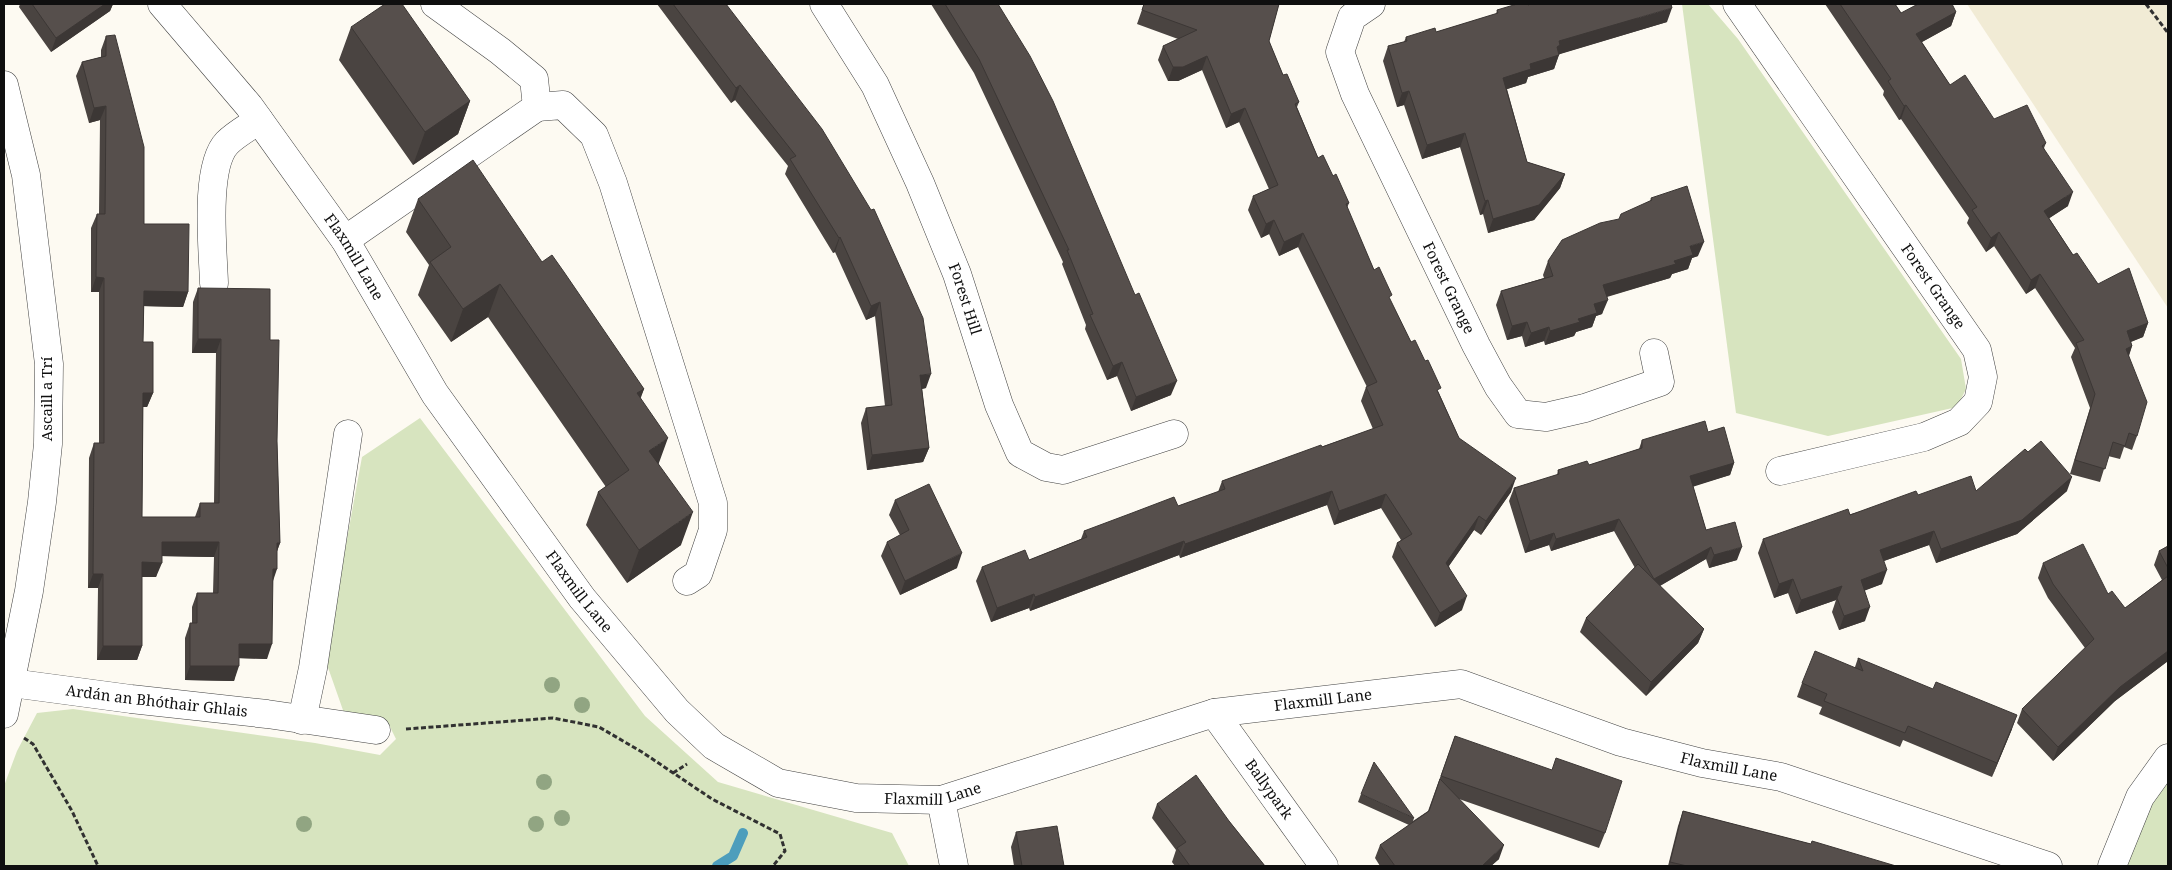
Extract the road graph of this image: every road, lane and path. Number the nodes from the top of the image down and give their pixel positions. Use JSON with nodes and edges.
{"nodes":[{"id":1,"x":162,"y":4,"type":"edge"},
{"id":2,"x":435,"y":4,"type":"edge"},
{"id":3,"x":824,"y":4,"type":"edge"},
{"id":4,"x":1371,"y":4,"type":"edge"},
{"id":5,"x":1737,"y":4,"type":"edge"},
{"id":6,"x":2146,"y":4,"type":"edge"},
{"id":7,"x":2168,"y":33,"type":"edge"},
{"id":8,"x":4,"y":85,"type":"edge"},
{"id":9,"x":537,"y":107,"type":"junction"},
{"id":10,"x":259,"y":120,"type":"junction"},
{"id":11,"x":15,"y":175,"type":"edge"},
{"id":12,"x":345,"y":240,"type":"junction"},
{"id":13,"x":214,"y":283,"type":"dead end"},
{"id":14,"x":1654,"y":353,"type":"dead end"},
{"id":15,"x":348,"y":434,"type":"dead end"},
{"id":16,"x":1174,"y":434,"type":"dead end"},
{"id":17,"x":1780,"y":471,"type":"dead end"},
{"id":18,"x":687,"y":581,"type":"dead end"},
{"id":19,"x":8,"y":683,"type":"edge"},
{"id":20,"x":1214,"y":713,"type":"junction"},
{"id":21,"x":302,"y":720,"type":"junction"},
{"id":22,"x":11,"y":724,"type":"edge"},
{"id":23,"x":376,"y":730,"type":"joint"},
{"id":24,"x":2168,"y":758,"type":"edge"},
{"id":25,"x":941,"y":800,"type":"junction"},
{"id":26,"x":98,"y":866,"type":"edge"},
{"id":27,"x":773,"y":866,"type":"edge"},
{"id":28,"x":954,"y":866,"type":"edge"},
{"id":29,"x":1324,"y":866,"type":"edge"},
{"id":30,"x":2048,"y":866,"type":"edge"},
{"id":31,"x":2112,"y":866,"type":"edge"}],
"edges":[{"from":1,"to":10,"type":"street","name":"Flaxmill Lane"},
{"from":2,"to":9,"type":"street"},
{"from":3,"to":16,"type":"street","name":"Forest Hill"},
{"from":4,"to":14,"type":"street","name":"Forest Grange"},
{"from":5,"to":17,"type":"street","name":"Forest Grange"},
{"from":6,"to":7,"type":"path"},
{"from":8,"to":11,"type":"street","name":"Ascaill a Trí"},
{"from":9,"to":12,"type":"street"},
{"from":9,"to":18,"type":"street"},
{"from":10,"to":12,"type":"street","name":"Flaxmill Lane"},
{"from":10,"to":13,"type":"street"},
{"from":11,"to":19,"type":"street","name":"Ascaill a Trí"},
{"from":12,"to":25,"type":"street","name":"Flaxmill Lane"},
{"from":15,"to":21,"type":"street"},
{"from":19,"to":21,"type":"street","name":"Ardán an Bhóthair Ghlais"},
{"from":19,"to":22,"type":"street","name":"Ascaill a Trí"},
{"from":20,"to":25,"type":"street","name":"Flaxmill Lane"},
{"from":20,"to":29,"type":"street","name":"Ballypark"},
{"from":20,"to":30,"type":"street","name":"Flaxmill Lane"},
{"from":21,"to":23,"type":"street","name":"Ardán an Bhóthair Ghlais"},
{"from":22,"to":26,"type":"path"},
{"from":23,"to":27,"type":"path"},
{"from":24,"to":31,"type":"street"},
{"from":25,"to":28,"type":"street"}]}
